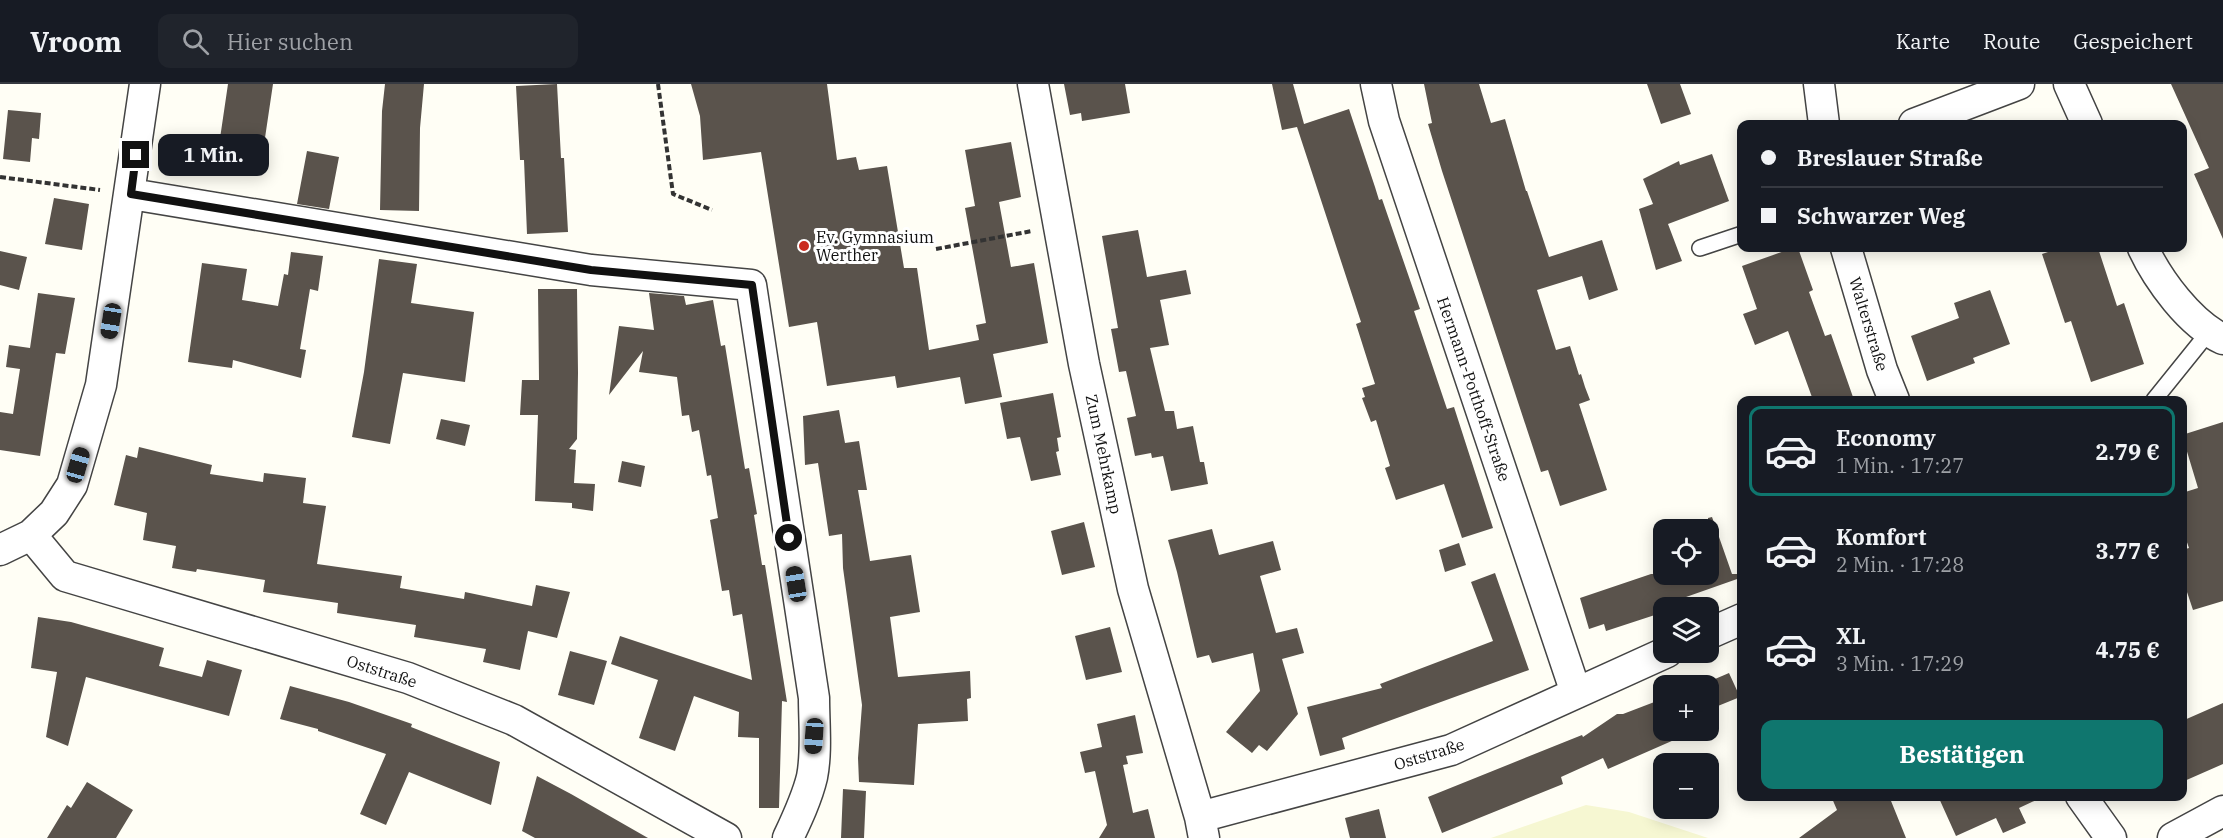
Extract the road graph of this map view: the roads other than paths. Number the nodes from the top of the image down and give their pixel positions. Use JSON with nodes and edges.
{"nodes":[{"id":1,"x":146,"y":84,"type":"edge"},
{"id":2,"x":1033,"y":84,"type":"edge"},
{"id":3,"x":1376,"y":84,"type":"edge"},
{"id":4,"x":1819,"y":84,"type":"edge"},
{"id":5,"x":2019,"y":84,"type":"edge"},
{"id":6,"x":2068,"y":84,"type":"edge"},
{"id":7,"x":1824,"y":120,"type":"edge"},
{"id":8,"x":1924,"y":120,"type":"edge"},
{"id":9,"x":2085,"y":120,"type":"edge"},
{"id":10,"x":131,"y":194,"type":"junction"},
{"id":11,"x":1737,"y":236,"type":"edge"},
{"id":12,"x":1701,"y":248,"type":"dead end"},
{"id":13,"x":1847,"y":252,"type":"edge"},
{"id":14,"x":2146,"y":252,"type":"edge"},
{"id":15,"x":2216,"y":336,"type":"edge"},
{"id":16,"x":1892,"y":396,"type":"edge"},
{"id":17,"x":2158,"y":396,"type":"edge"},
{"id":18,"x":31,"y":535,"type":"junction"},
{"id":19,"x":0,"y":550,"type":"edge"},
{"id":20,"x":1737,"y":621,"type":"edge"},
{"id":21,"x":1719,"y":629,"type":"edge"},
{"id":22,"x":1653,"y":658,"type":"edge"},
{"id":23,"x":1576,"y":693,"type":"junction"},
{"id":24,"x":2085,"y":801,"type":"edge"},
{"id":25,"x":2223,"y":811,"type":"edge"},
{"id":26,"x":1202,"y":828,"type":"edge"},
{"id":27,"x":726,"y":838,"type":"edge"},
{"id":28,"x":788,"y":838,"type":"edge"},
{"id":29,"x":2111,"y":838,"type":"edge"},
{"id":30,"x":2173,"y":838,"type":"edge"}],
"edges":[{"from":1,"to":10,"type":"street"},
{"from":2,"to":26,"type":"street","name":"Zum Mehrkamp"},
{"from":3,"to":23,"type":"street","name":"Hermann-Potthoff-Straße"},
{"from":4,"to":7,"type":"street"},
{"from":5,"to":8,"type":"street"},
{"from":6,"to":9,"type":"street"},
{"from":10,"to":18,"type":"street"},
{"from":10,"to":28,"type":"street"},
{"from":11,"to":12,"type":"lane"},
{"from":13,"to":16,"type":"street","name":"Walterstraße"},
{"from":14,"to":15,"type":"street"},
{"from":15,"to":17,"type":"lane"},
{"from":18,"to":19,"type":"street"},
{"from":18,"to":27,"type":"street","name":"Oststraße"},
{"from":20,"to":21,"type":"street"},
{"from":22,"to":23,"type":"street","name":"Oststraße"},
{"from":23,"to":26,"type":"street","name":"Oststraße"},
{"from":24,"to":29,"type":"street"},
{"from":25,"to":30,"type":"street"}]}
